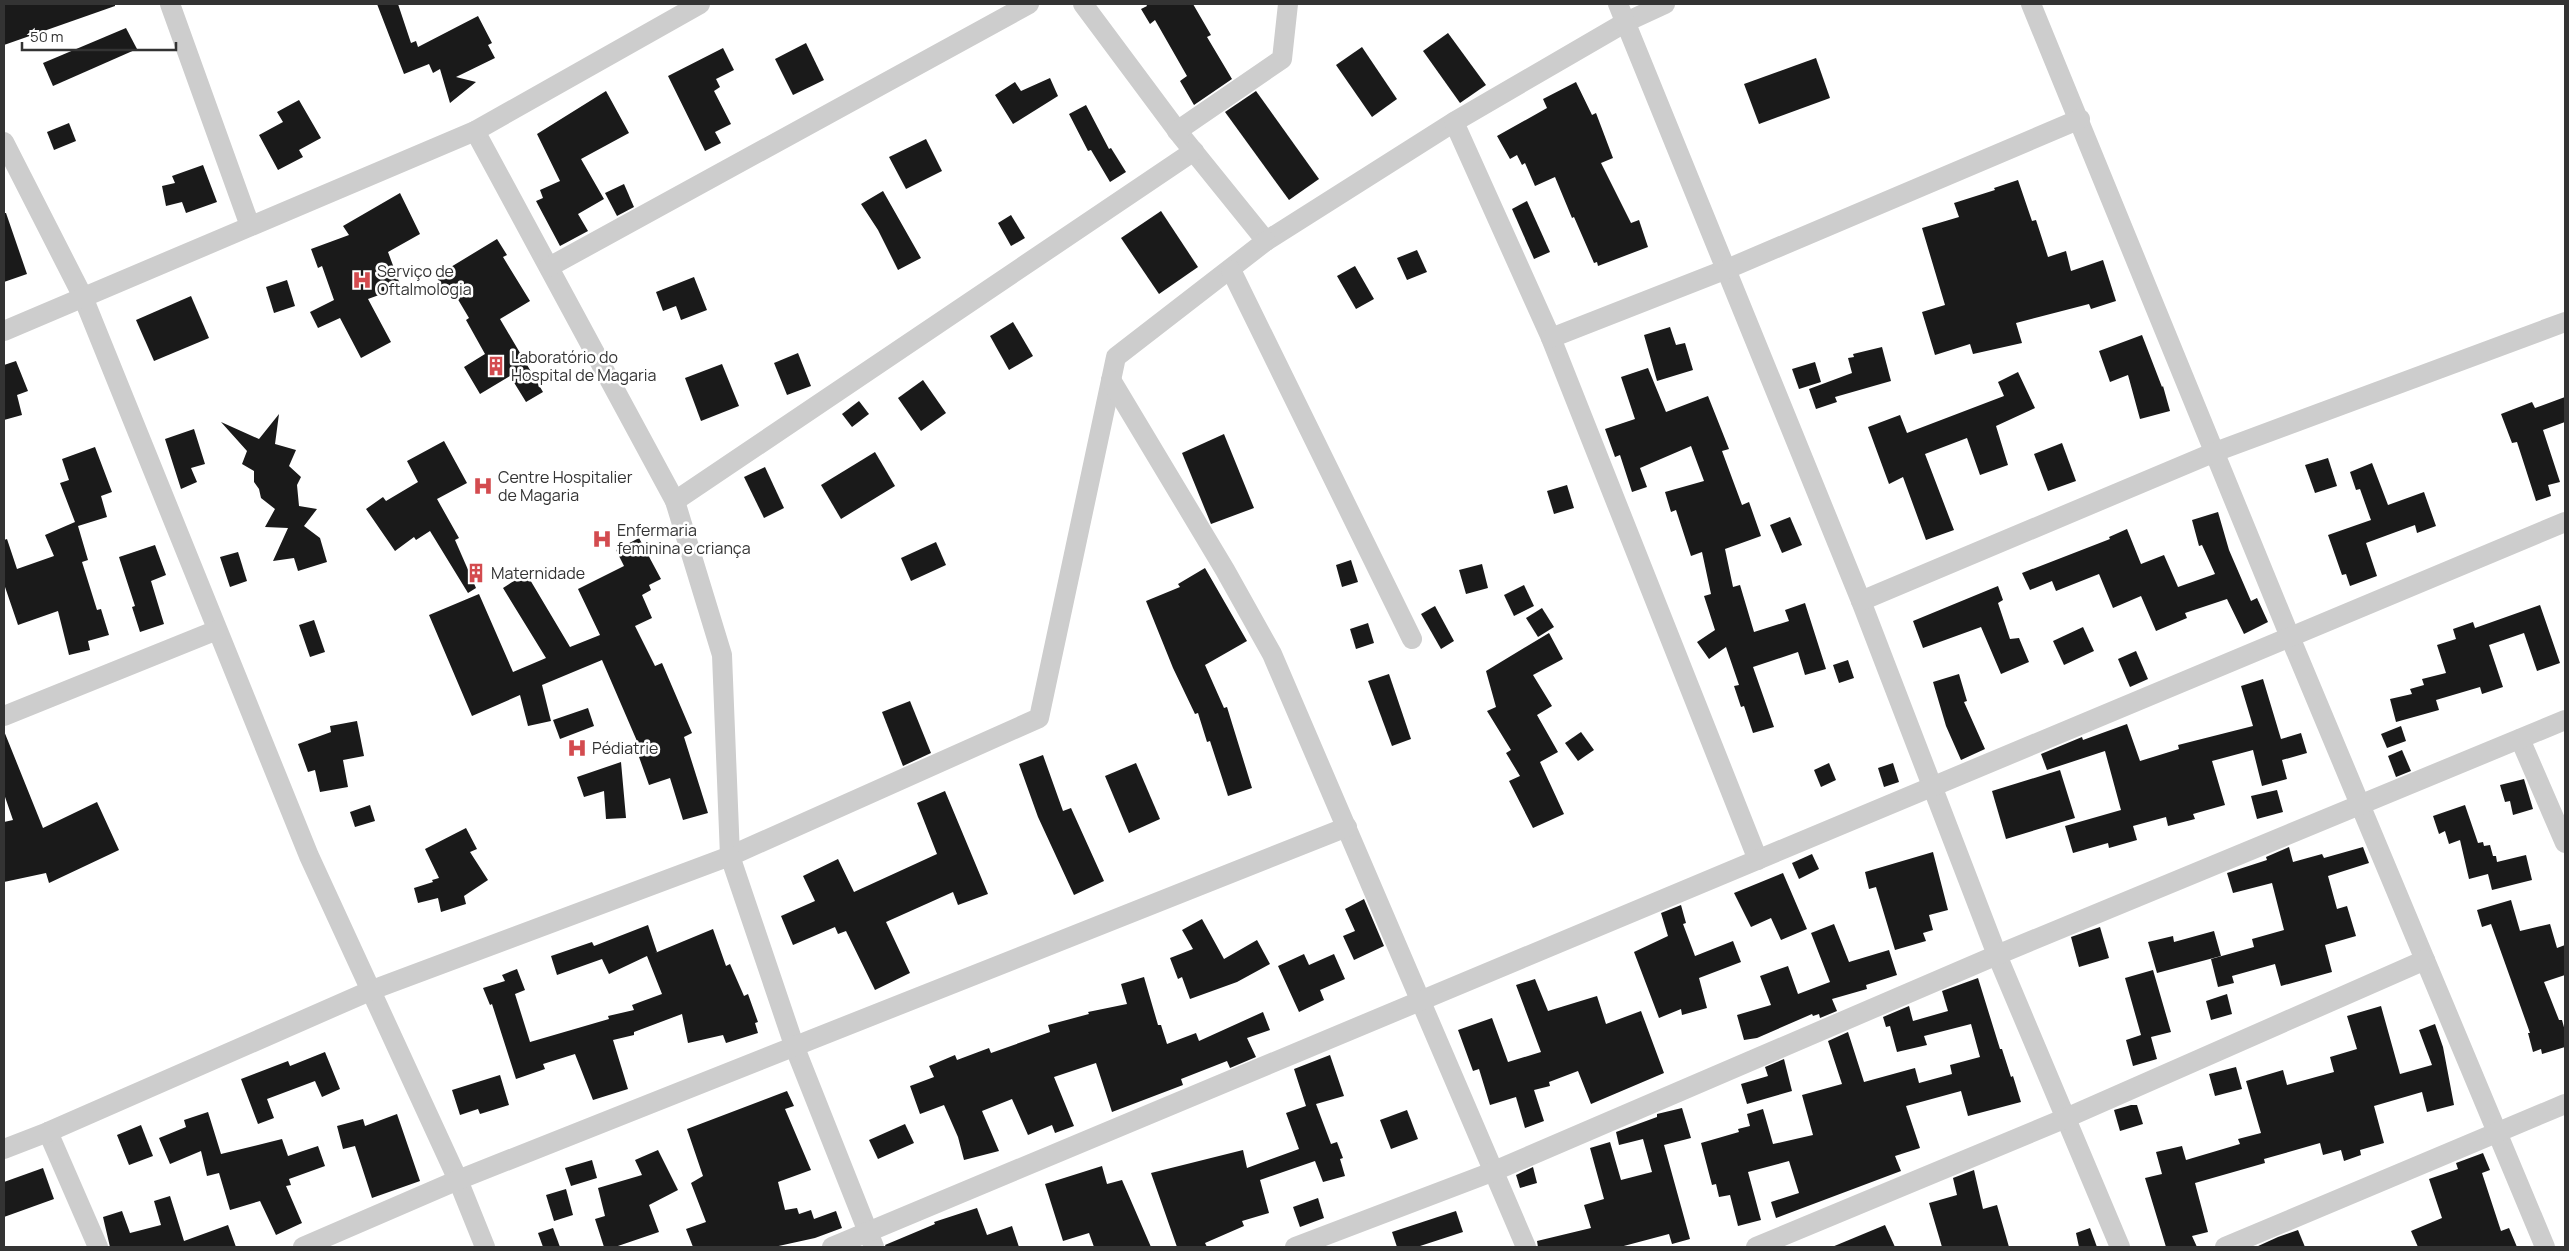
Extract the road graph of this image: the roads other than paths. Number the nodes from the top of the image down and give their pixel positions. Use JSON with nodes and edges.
{"nodes":[{"id":1,"x":170,"y":4,"type":"edge"},
{"id":2,"x":700,"y":4,"type":"edge"},
{"id":3,"x":1029,"y":4,"type":"edge"},
{"id":4,"x":1083,"y":4,"type":"edge"},
{"id":5,"x":1288,"y":4,"type":"edge"},
{"id":6,"x":1618,"y":4,"type":"edge"},
{"id":7,"x":1665,"y":4,"type":"edge"},
{"id":8,"x":2031,"y":4,"type":"edge"},
{"id":9,"x":1626,"y":22,"type":"junction"},
{"id":10,"x":2080,"y":119,"type":"junction"},
{"id":11,"x":1454,"y":122,"type":"junction"},
{"id":12,"x":1177,"y":130,"type":"junction"},
{"id":13,"x":476,"y":131,"type":"junction"},
{"id":14,"x":4,"y":142,"type":"edge"},
{"id":15,"x":1194,"y":150,"type":"junction"},
{"id":16,"x":250,"y":226,"type":"junction"},
{"id":17,"x":1266,"y":241,"type":"junction"},
{"id":18,"x":549,"y":267,"type":"junction"},
{"id":19,"x":1727,"y":269,"type":"junction"},
{"id":20,"x":1231,"y":270,"type":"junction"},
{"id":21,"x":83,"y":297,"type":"junction"},
{"id":22,"x":2565,"y":322,"type":"edge"},
{"id":23,"x":4,"y":331,"type":"edge"},
{"id":24,"x":1551,"y":338,"type":"junction"},
{"id":25,"x":1112,"y":380,"type":"junction"},
{"id":26,"x":2215,"y":452,"type":"junction"},
{"id":27,"x":675,"y":501,"type":"junction"},
{"id":28,"x":2565,"y":522,"type":"edge"},
{"id":29,"x":1861,"y":601,"type":"junction"},
{"id":30,"x":217,"y":630,"type":"junction"},
{"id":31,"x":2290,"y":637,"type":"junction"},
{"id":32,"x":1412,"y":638,"type":"dead end"},
{"id":33,"x":4,"y":716,"type":"edge"},
{"id":34,"x":2565,"y":720,"type":"edge"},
{"id":35,"x":2520,"y":739,"type":"junction"},
{"id":36,"x":1933,"y":786,"type":"junction"},
{"id":37,"x":2361,"y":805,"type":"junction"},
{"id":38,"x":1347,"y":827,"type":"junction"},
{"id":39,"x":2565,"y":843,"type":"edge"},
{"id":40,"x":730,"y":856,"type":"junction"},
{"id":41,"x":1758,"y":860,"type":"junction"},
{"id":42,"x":1997,"y":955,"type":"junction"},
{"id":43,"x":2425,"y":960,"type":"junction"},
{"id":44,"x":372,"y":990,"type":"junction"},
{"id":45,"x":1422,"y":1000,"type":"junction"},
{"id":46,"x":795,"y":1048,"type":"junction"},
{"id":47,"x":2565,"y":1104,"type":"edge"},
{"id":48,"x":2066,"y":1118,"type":"junction"},
{"id":49,"x":48,"y":1132,"type":"junction"},
{"id":50,"x":2497,"y":1132,"type":"junction"},
{"id":51,"x":4,"y":1149,"type":"edge"},
{"id":52,"x":1492,"y":1172,"type":"junction"},
{"id":53,"x":458,"y":1180,"type":"junction"},
{"id":54,"x":872,"y":1240,"type":"edge"},
{"id":55,"x":98,"y":1247,"type":"edge"},
{"id":56,"x":303,"y":1247,"type":"edge"},
{"id":57,"x":485,"y":1247,"type":"edge"},
{"id":58,"x":832,"y":1247,"type":"edge"},
{"id":59,"x":1295,"y":1247,"type":"edge"},
{"id":60,"x":1526,"y":1247,"type":"edge"},
{"id":61,"x":1756,"y":1247,"type":"edge"},
{"id":62,"x":2120,"y":1247,"type":"edge"},
{"id":63,"x":2225,"y":1247,"type":"edge"},
{"id":64,"x":2545,"y":1247,"type":"edge"}],
"edges":[{"from":1,"to":16,"type":"street"},
{"from":2,"to":13,"type":"street"},
{"from":3,"to":18,"type":"street"},
{"from":4,"to":12,"type":"street"},
{"from":5,"to":12,"type":"street"},
{"from":6,"to":9,"type":"street"},
{"from":7,"to":9,"type":"street"},
{"from":8,"to":10,"type":"street"},
{"from":9,"to":11,"type":"street"},
{"from":9,"to":19,"type":"street"},
{"from":10,"to":19,"type":"street"},
{"from":10,"to":26,"type":"street"},
{"from":11,"to":17,"type":"street"},
{"from":11,"to":24,"type":"street"},
{"from":12,"to":15,"type":"street"},
{"from":13,"to":16,"type":"street"},
{"from":13,"to":18,"type":"street"},
{"from":14,"to":21,"type":"street"},
{"from":15,"to":17,"type":"street"},
{"from":15,"to":27,"type":"street"},
{"from":16,"to":21,"type":"street"},
{"from":17,"to":20,"type":"street"},
{"from":18,"to":27,"type":"street"},
{"from":19,"to":24,"type":"street"},
{"from":19,"to":29,"type":"street"},
{"from":20,"to":25,"type":"street"},
{"from":20,"to":32,"type":"street"},
{"from":21,"to":23,"type":"street"},
{"from":21,"to":30,"type":"street"},
{"from":22,"to":26,"type":"street"},
{"from":24,"to":41,"type":"street"},
{"from":25,"to":38,"type":"street"},
{"from":25,"to":40,"type":"street"},
{"from":26,"to":29,"type":"street"},
{"from":26,"to":31,"type":"street"},
{"from":27,"to":40,"type":"street"},
{"from":28,"to":31,"type":"street"},
{"from":29,"to":36,"type":"street"},
{"from":30,"to":33,"type":"street"},
{"from":30,"to":44,"type":"street"},
{"from":31,"to":36,"type":"street"},
{"from":31,"to":37,"type":"street"},
{"from":34,"to":35,"type":"street"},
{"from":35,"to":37,"type":"street"},
{"from":35,"to":39,"type":"street"},
{"from":36,"to":41,"type":"street"},
{"from":36,"to":42,"type":"street"},
{"from":37,"to":42,"type":"street"},
{"from":37,"to":43,"type":"street"},
{"from":38,"to":45,"type":"street"},
{"from":38,"to":46,"type":"street"},
{"from":40,"to":44,"type":"street"},
{"from":40,"to":46,"type":"street"},
{"from":41,"to":45,"type":"street"},
{"from":42,"to":48,"type":"street"},
{"from":42,"to":52,"type":"street"},
{"from":43,"to":48,"type":"street"},
{"from":43,"to":50,"type":"street"},
{"from":44,"to":49,"type":"street"},
{"from":44,"to":53,"type":"street"},
{"from":45,"to":52,"type":"street"},
{"from":45,"to":54,"type":"street"},
{"from":46,"to":53,"type":"street"},
{"from":46,"to":54,"type":"street"},
{"from":47,"to":50,"type":"street"},
{"from":48,"to":61,"type":"street"},
{"from":48,"to":62,"type":"street"},
{"from":49,"to":51,"type":"street"},
{"from":49,"to":55,"type":"street"},
{"from":50,"to":63,"type":"street"},
{"from":50,"to":64,"type":"street"},
{"from":52,"to":59,"type":"street"},
{"from":52,"to":60,"type":"street"},
{"from":53,"to":56,"type":"street"},
{"from":53,"to":57,"type":"street"},
{"from":54,"to":58,"type":"street"}]}
